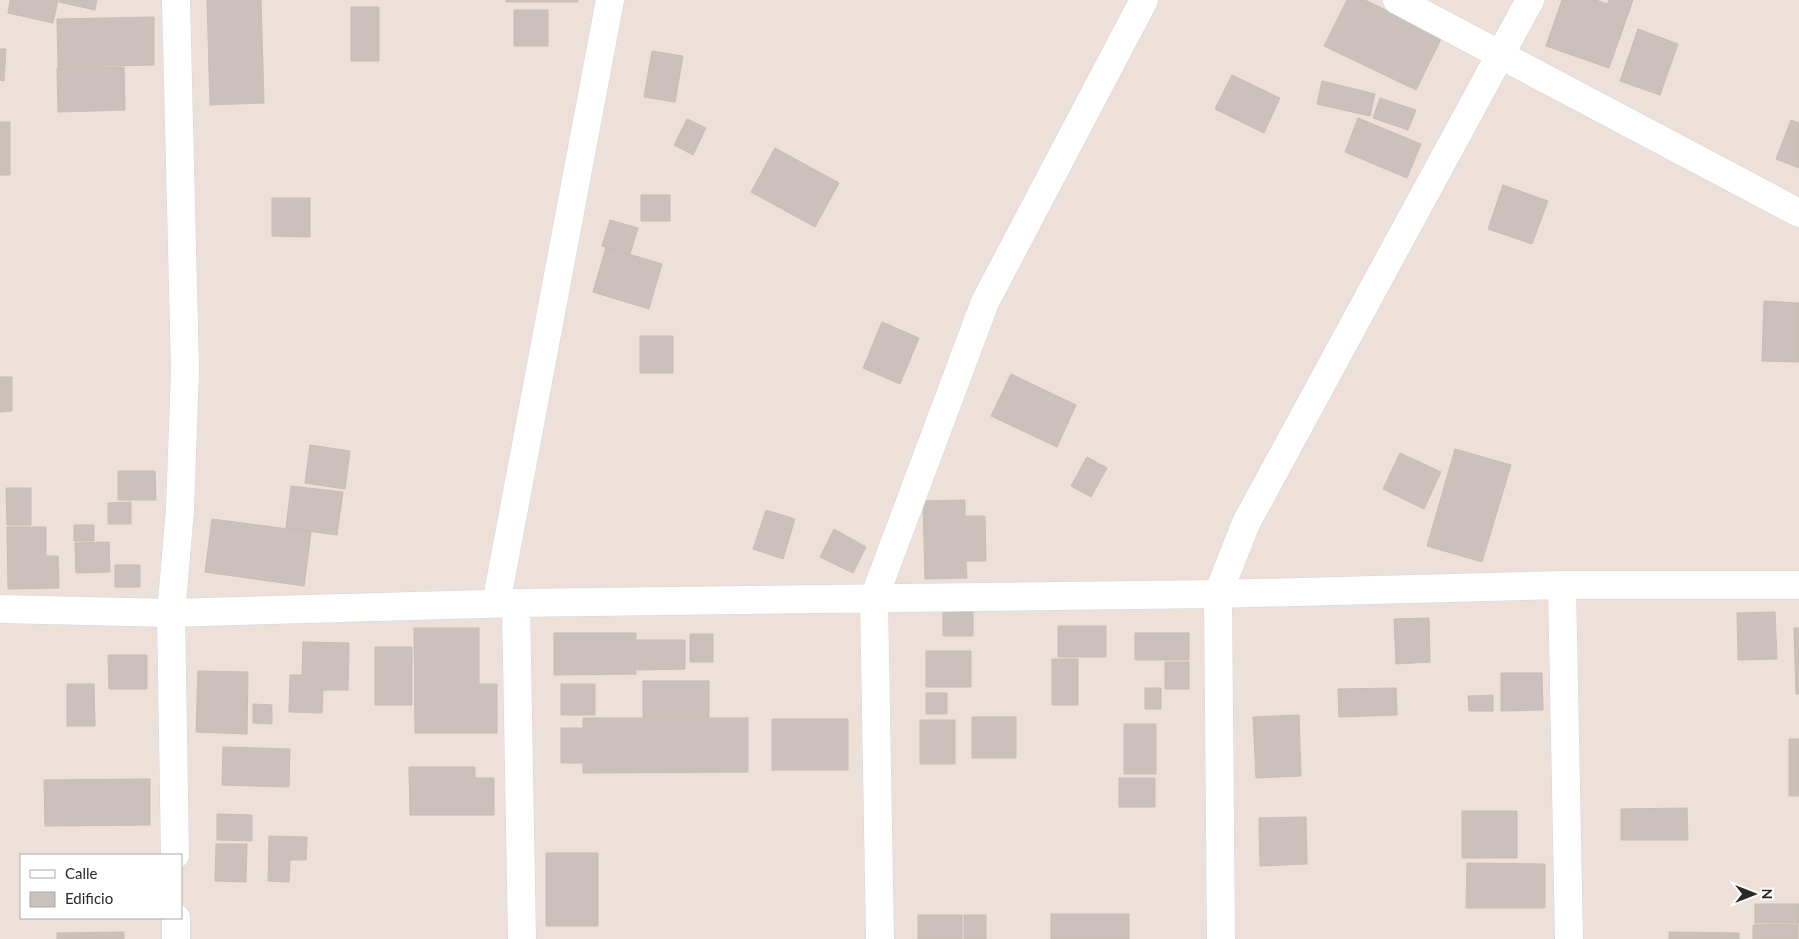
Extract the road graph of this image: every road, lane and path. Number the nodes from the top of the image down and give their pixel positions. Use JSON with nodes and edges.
{"nodes":[{"id":1,"x":176,"y":0,"type":"edge"},
{"id":2,"x":610,"y":0,"type":"edge"},
{"id":3,"x":1144,"y":0,"type":"edge"},
{"id":4,"x":1397,"y":0,"type":"edge"},
{"id":5,"x":1530,"y":0,"type":"edge"},
{"id":6,"x":1501,"y":55,"type":"junction"},
{"id":7,"x":1799,"y":214,"type":"edge"},
{"id":8,"x":1562,"y":585,"type":"junction"},
{"id":9,"x":1799,"y":585,"type":"edge"},
{"id":10,"x":1218,"y":594,"type":"junction"},
{"id":11,"x":874,"y":598,"type":"junction"},
{"id":12,"x":506,"y":604,"type":"junction"},
{"id":13,"x":0,"y":608,"type":"edge"},
{"id":14,"x":171,"y":613,"type":"junction"},
{"id":15,"x":175,"y":854,"type":"edge"},
{"id":16,"x":176,"y":919,"type":"edge"},
{"id":17,"x":176,"y":939,"type":"edge"},
{"id":18,"x":522,"y":939,"type":"edge"},
{"id":19,"x":880,"y":939,"type":"edge"},
{"id":20,"x":1221,"y":939,"type":"edge"},
{"id":21,"x":1569,"y":939,"type":"edge"}],
"edges":[{"from":1,"to":14,"type":"street"},
{"from":2,"to":12,"type":"street"},
{"from":3,"to":11,"type":"street"},
{"from":4,"to":6,"type":"street"},
{"from":5,"to":6,"type":"street"},
{"from":6,"to":7,"type":"street"},
{"from":6,"to":10,"type":"street"},
{"from":8,"to":9,"type":"street"},
{"from":8,"to":10,"type":"street"},
{"from":8,"to":21,"type":"street"},
{"from":10,"to":11,"type":"street"},
{"from":10,"to":20,"type":"street"},
{"from":11,"to":12,"type":"street"},
{"from":11,"to":19,"type":"street"},
{"from":12,"to":14,"type":"street"},
{"from":12,"to":18,"type":"street"},
{"from":13,"to":14,"type":"street"},
{"from":14,"to":15,"type":"street"},
{"from":16,"to":17,"type":"street"}]}
